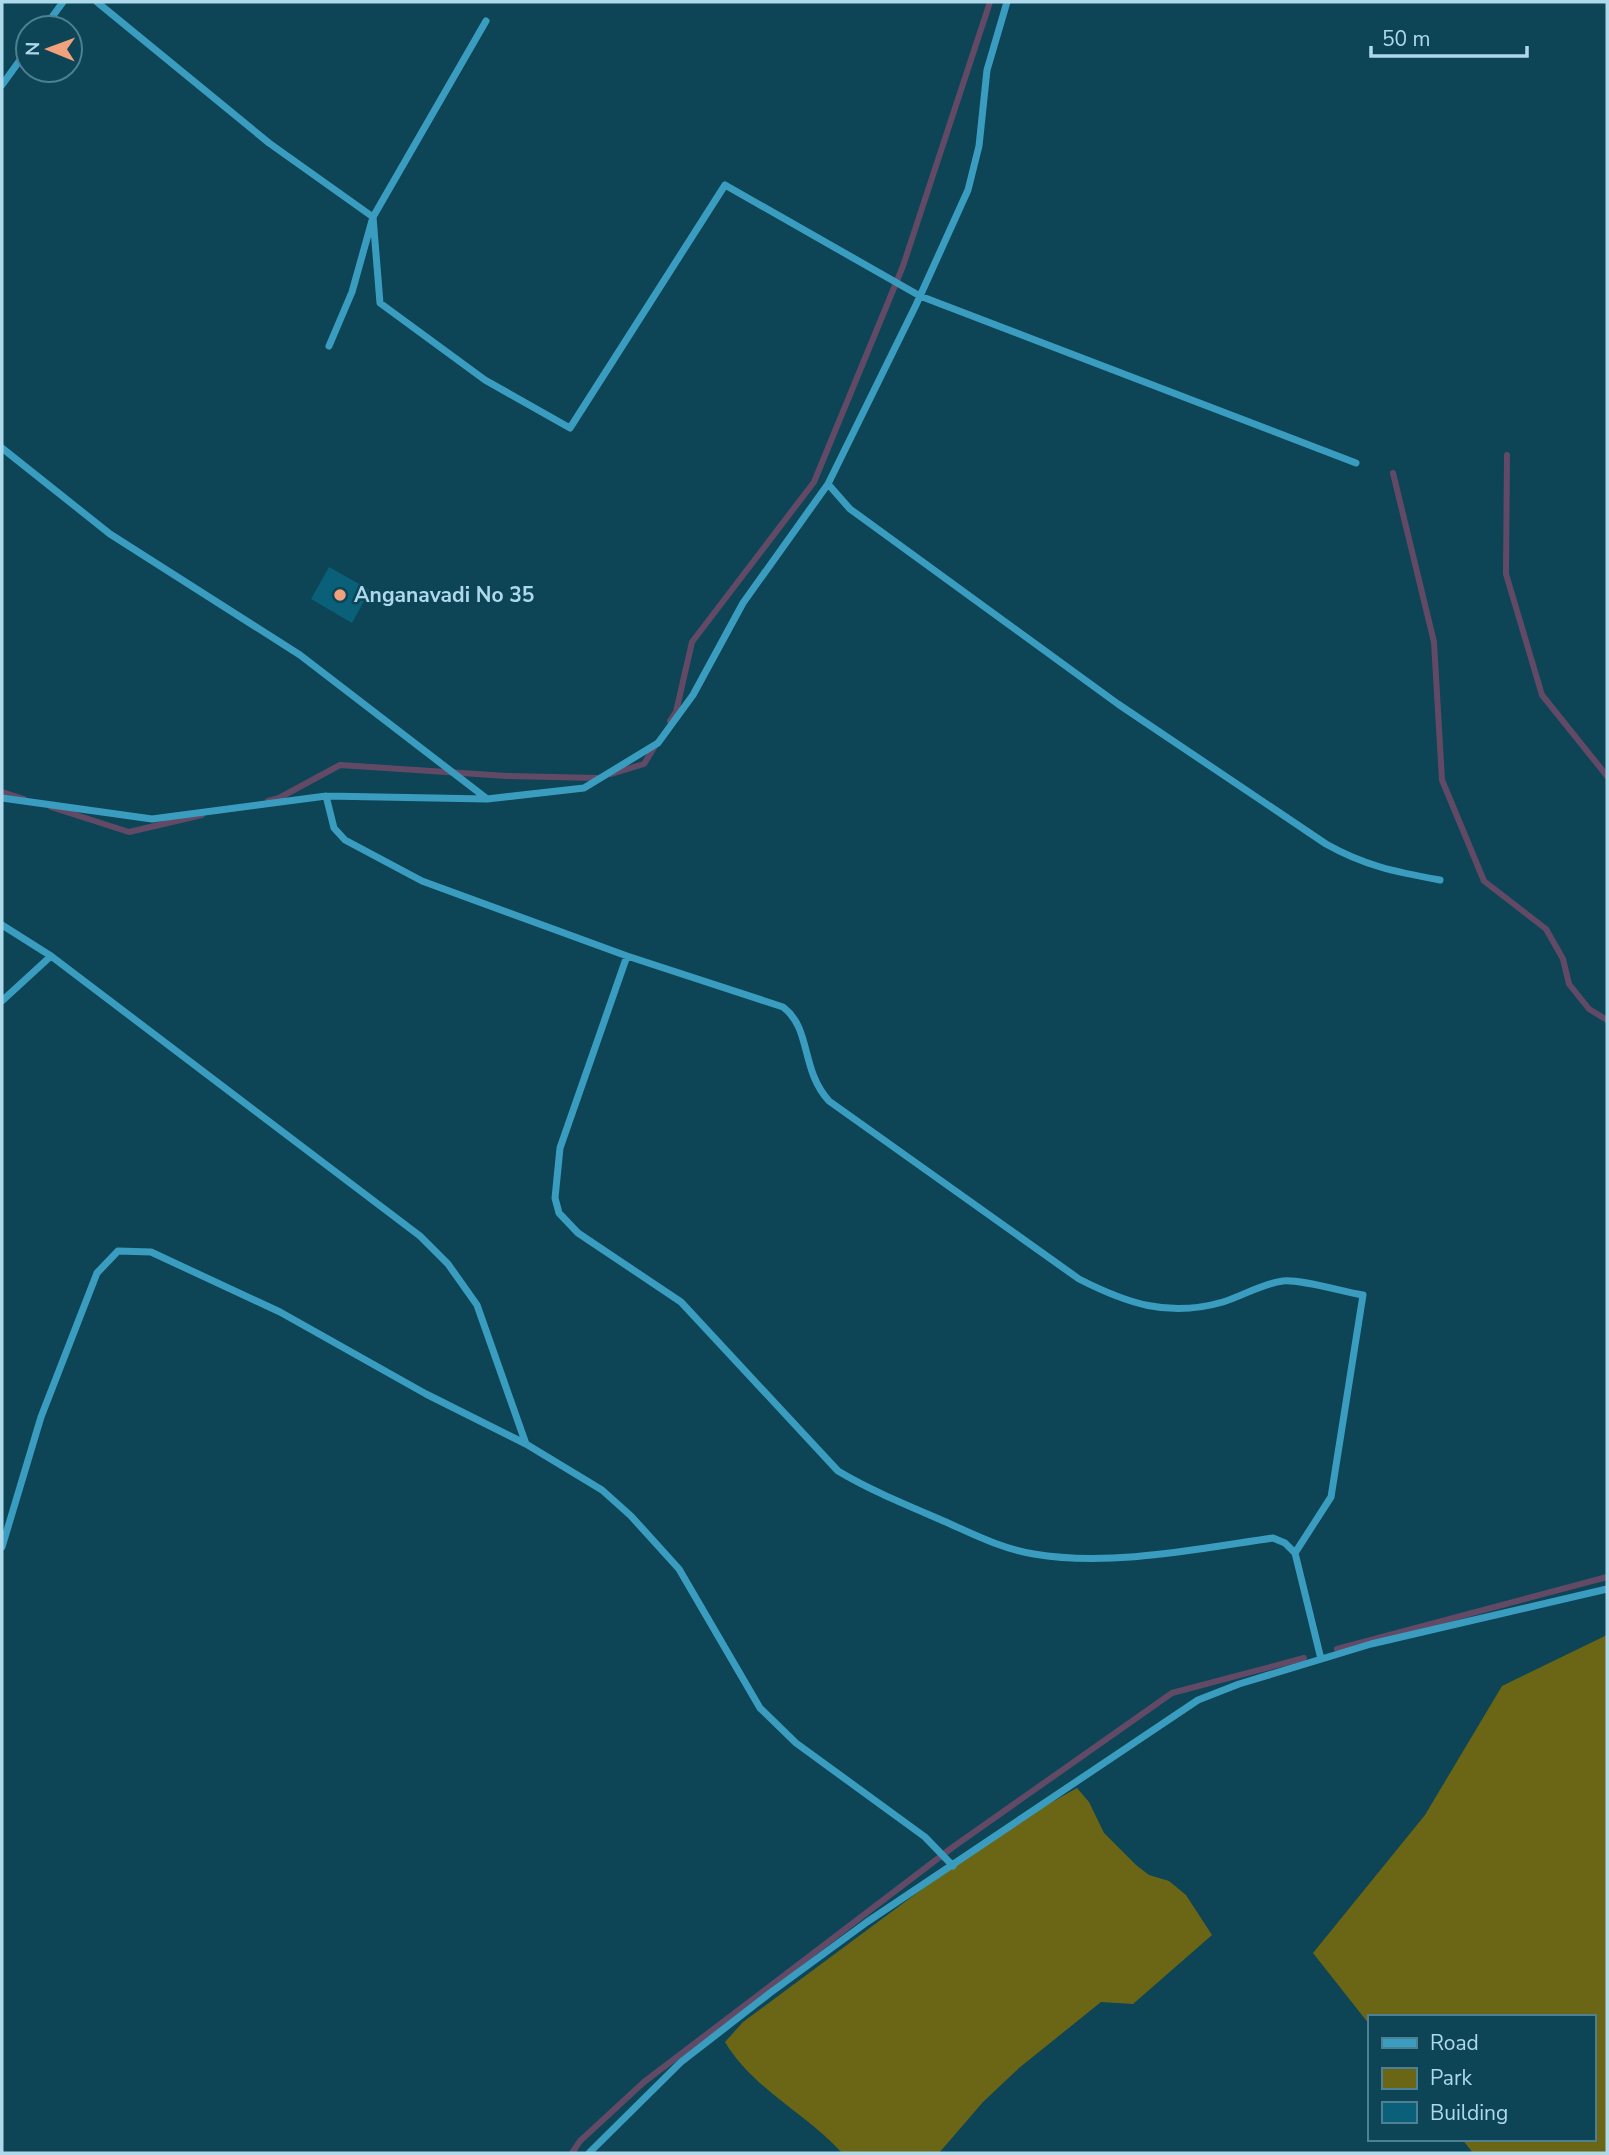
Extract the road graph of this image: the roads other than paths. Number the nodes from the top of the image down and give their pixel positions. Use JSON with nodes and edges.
{"nodes":[{"id":1,"x":97,"y":2,"type":"edge"},
{"id":2,"x":1007,"y":2,"type":"edge"},
{"id":3,"x":486,"y":21,"type":"dead end"},
{"id":4,"x":14,"y":68,"type":"edge"},
{"id":5,"x":2,"y":85,"type":"edge"},
{"id":6,"x":373,"y":217,"type":"junction"},
{"id":7,"x":920,"y":296,"type":"junction"},
{"id":8,"x":329,"y":346,"type":"dead end"},
{"id":9,"x":2,"y":448,"type":"edge"},
{"id":10,"x":1356,"y":463,"type":"dead end"},
{"id":11,"x":828,"y":484,"type":"junction"},
{"id":12,"x":326,"y":796,"type":"junction"},
{"id":13,"x":2,"y":798,"type":"edge"},
{"id":14,"x":487,"y":799,"type":"junction"},
{"id":15,"x":1440,"y":880,"type":"dead end"},
{"id":16,"x":2,"y":925,"type":"edge"},
{"id":17,"x":51,"y":956,"type":"junction"},
{"id":18,"x":627,"y":956,"type":"junction"},
{"id":19,"x":2,"y":1001,"type":"edge"},
{"id":20,"x":526,"y":1444,"type":"junction"},
{"id":21,"x":2,"y":1547,"type":"edge"},
{"id":22,"x":1295,"y":1552,"type":"junction"},
{"id":23,"x":1607,"y":1589,"type":"edge"},
{"id":24,"x":1321,"y":1659,"type":"junction"},
{"id":25,"x":953,"y":1866,"type":"junction"},
{"id":26,"x":589,"y":2153,"type":"edge"}],
"edges":[{"from":1,"to":6,"type":"street"},
{"from":2,"to":7,"type":"street"},
{"from":3,"to":6,"type":"street"},
{"from":4,"to":5,"type":"street"},
{"from":6,"to":7,"type":"street"},
{"from":6,"to":8,"type":"street"},
{"from":7,"to":10,"type":"street"},
{"from":7,"to":11,"type":"street"},
{"from":9,"to":14,"type":"street"},
{"from":11,"to":14,"type":"street"},
{"from":11,"to":15,"type":"street"},
{"from":12,"to":13,"type":"street"},
{"from":12,"to":14,"type":"street"},
{"from":12,"to":18,"type":"street"},
{"from":16,"to":17,"type":"street"},
{"from":17,"to":19,"type":"street"},
{"from":17,"to":20,"type":"street"},
{"from":18,"to":22,"type":"street"},
{"from":18,"to":22,"type":"street"},
{"from":20,"to":21,"type":"street"},
{"from":20,"to":25,"type":"street"},
{"from":22,"to":24,"type":"street"},
{"from":23,"to":24,"type":"street"},
{"from":24,"to":25,"type":"street"},
{"from":25,"to":26,"type":"street"}]}
